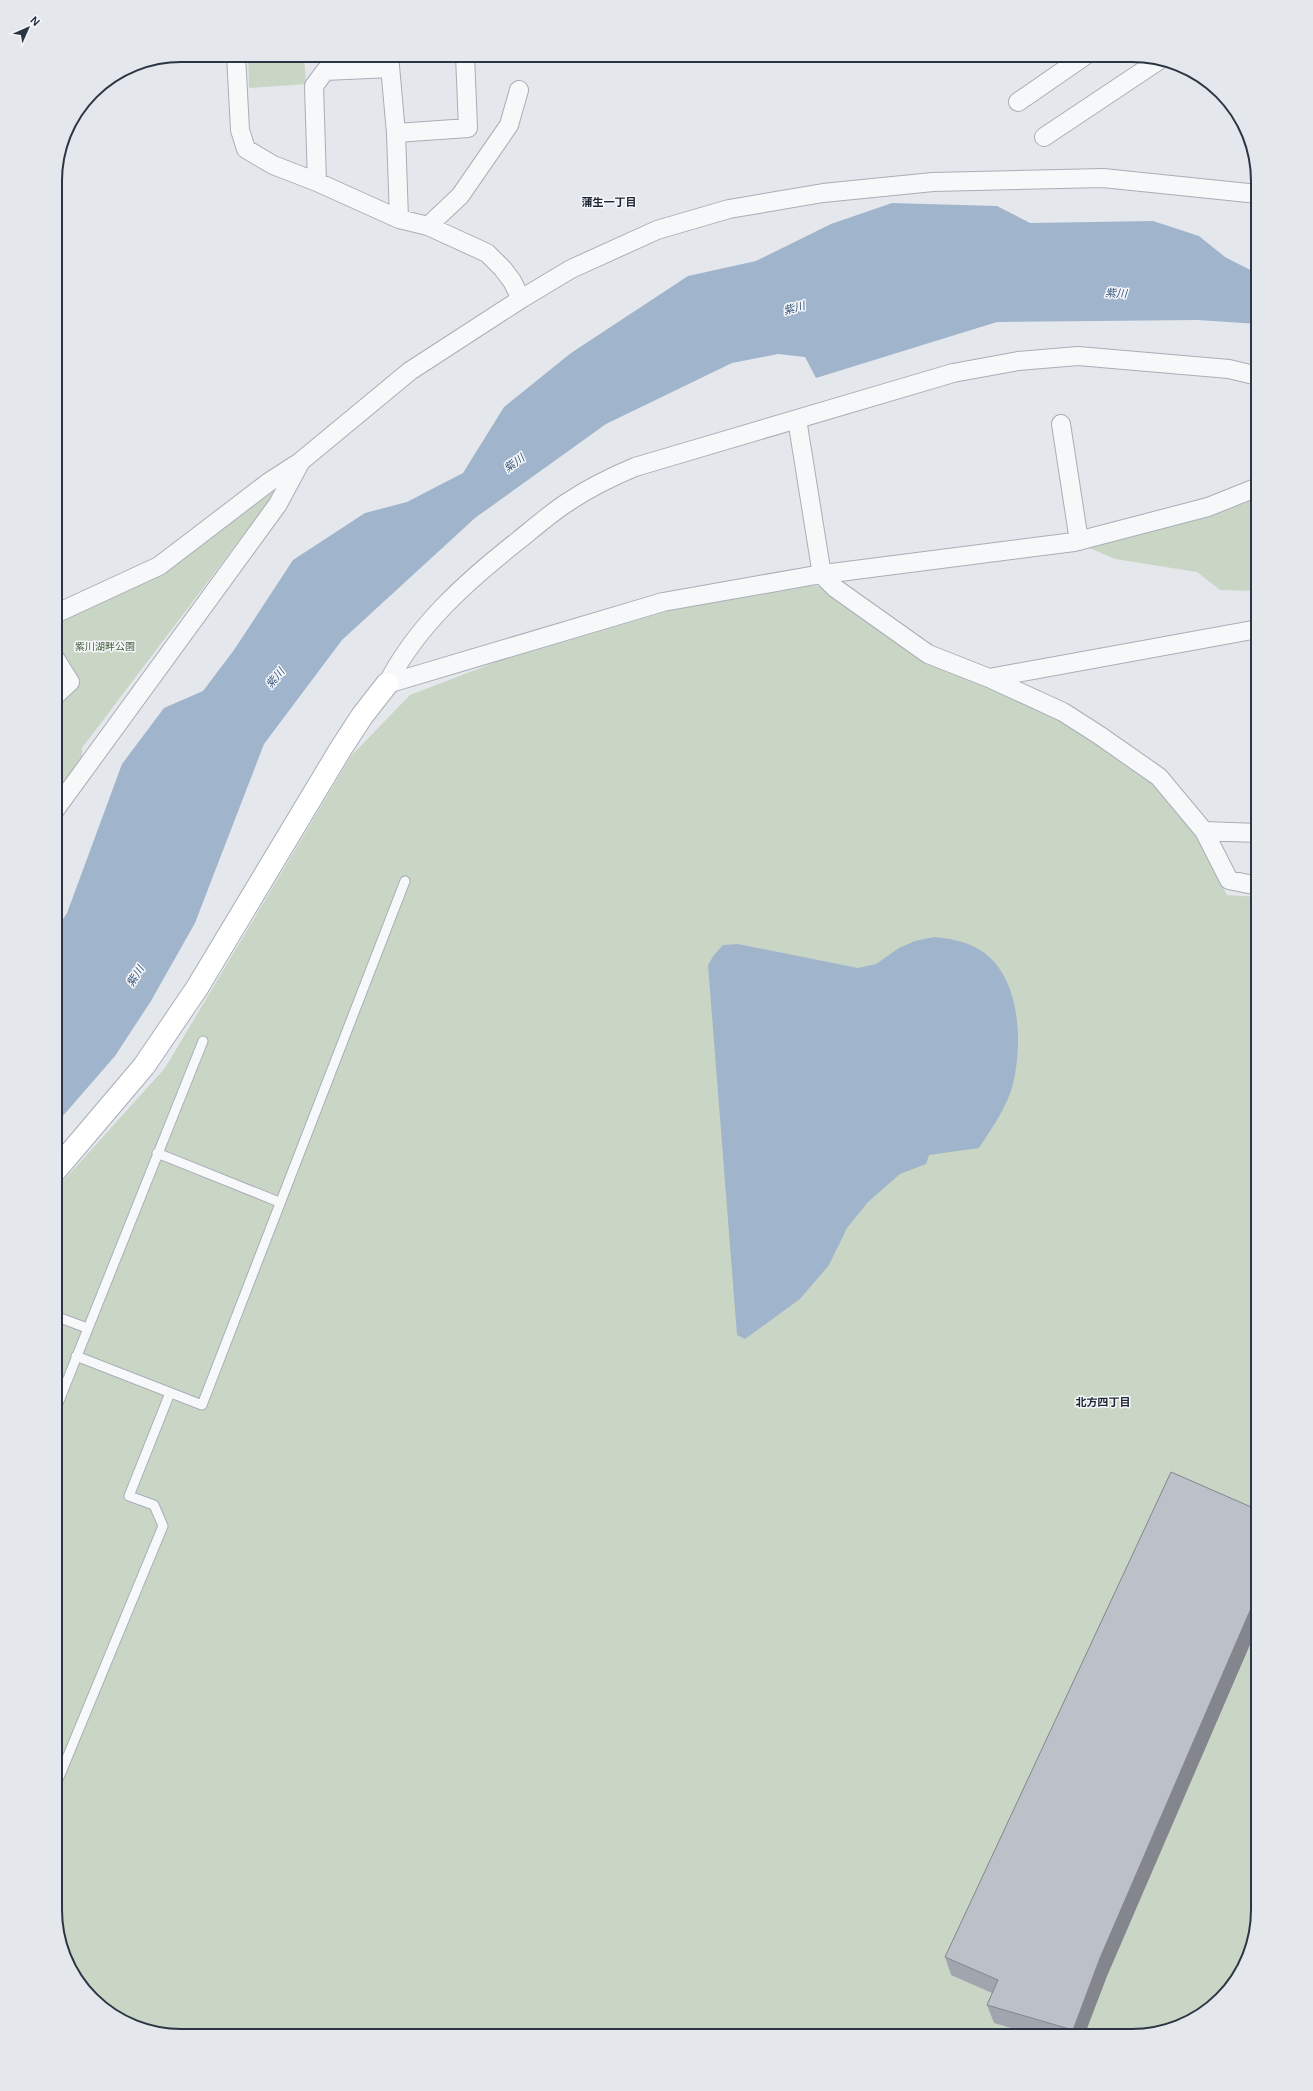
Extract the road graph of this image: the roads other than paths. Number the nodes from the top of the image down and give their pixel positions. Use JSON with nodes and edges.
{"nodes":[{"id":1,"x":236,"y":62,"type":"edge"},
{"id":2,"x":389,"y":62,"type":"edge"},
{"id":3,"x":465,"y":62,"type":"edge"},
{"id":4,"x":1076,"y":62,"type":"edge"},
{"id":5,"x":1154,"y":64,"type":"edge"},
{"id":6,"x":519,"y":90,"type":"dead end"},
{"id":7,"x":1018,"y":102,"type":"dead end"},
{"id":8,"x":396,"y":133,"type":"junction"},
{"id":9,"x":1044,"y":137,"type":"dead end"},
{"id":10,"x":317,"y":182,"type":"junction"},
{"id":11,"x":1251,"y":193,"type":"edge"},
{"id":12,"x":399,"y":219,"type":"junction"},
{"id":13,"x":428,"y":226,"type":"junction"},
{"id":14,"x":521,"y":299,"type":"junction"},
{"id":15,"x":1251,"y":374,"type":"edge"},
{"id":16,"x":797,"y":419,"type":"junction"},
{"id":17,"x":1061,"y":424,"type":"dead end"},
{"id":18,"x":300,"y":462,"type":"junction"},
{"id":19,"x":1251,"y":490,"type":"edge"},
{"id":20,"x":1079,"y":541,"type":"junction"},
{"id":21,"x":822,"y":575,"type":"junction"},
{"id":22,"x":62,"y":611,"type":"edge"},
{"id":23,"x":1251,"y":630,"type":"edge"},
{"id":24,"x":62,"y":669,"type":"edge"},
{"id":25,"x":989,"y":678,"type":"junction"},
{"id":26,"x":386,"y":684,"type":"junction"},
{"id":27,"x":62,"y":689,"type":"edge"},
{"id":28,"x":62,"y":800,"type":"edge"},
{"id":29,"x":1204,"y":831,"type":"junction"},
{"id":30,"x":1251,"y":833,"type":"edge"},
{"id":31,"x":405,"y":881,"type":"dead end"},
{"id":32,"x":1251,"y":885,"type":"edge"},
{"id":33,"x":203,"y":1041,"type":"dead end"},
{"id":34,"x":157,"y":1153,"type":"junction"},
{"id":35,"x":62,"y":1163,"type":"edge"},
{"id":36,"x":279,"y":1202,"type":"junction"},
{"id":37,"x":62,"y":1319,"type":"edge"},
{"id":38,"x":87,"y":1328,"type":"junction"},
{"id":39,"x":76,"y":1356,"type":"junction"},
{"id":40,"x":62,"y":1393,"type":"edge"},
{"id":41,"x":170,"y":1393,"type":"junction"},
{"id":42,"x":62,"y":1769,"type":"edge"}],
"edges":[{"from":1,"to":10,"type":"street"},
{"from":2,"to":8,"type":"street"},
{"from":2,"to":10,"type":"street"},
{"from":3,"to":8,"type":"street"},
{"from":4,"to":7,"type":"street"},
{"from":5,"to":9,"type":"street"},
{"from":6,"to":13,"type":"street"},
{"from":8,"to":12,"type":"street"},
{"from":10,"to":12,"type":"street"},
{"from":11,"to":14,"type":"street"},
{"from":12,"to":13,"type":"street"},
{"from":13,"to":14,"type":"street"},
{"from":14,"to":18,"type":"street"},
{"from":15,"to":16,"type":"street"},
{"from":16,"to":21,"type":"street"},
{"from":16,"to":26,"type":"street"},
{"from":17,"to":20,"type":"street"},
{"from":18,"to":22,"type":"street"},
{"from":18,"to":28,"type":"street"},
{"from":19,"to":20,"type":"street"},
{"from":20,"to":21,"type":"street"},
{"from":21,"to":25,"type":"street"},
{"from":21,"to":26,"type":"street"},
{"from":23,"to":25,"type":"street"},
{"from":24,"to":27,"type":"street"},
{"from":25,"to":29,"type":"street"},
{"from":26,"to":35,"type":"street"},
{"from":29,"to":30,"type":"street"},
{"from":29,"to":32,"type":"street"},
{"from":31,"to":36,"type":"lane"},
{"from":33,"to":34,"type":"lane"},
{"from":34,"to":36,"type":"lane"},
{"from":34,"to":38,"type":"lane"},
{"from":36,"to":41,"type":"lane"},
{"from":37,"to":38,"type":"lane"},
{"from":38,"to":39,"type":"lane"},
{"from":39,"to":40,"type":"lane"},
{"from":39,"to":41,"type":"lane"},
{"from":41,"to":42,"type":"lane"}]}
